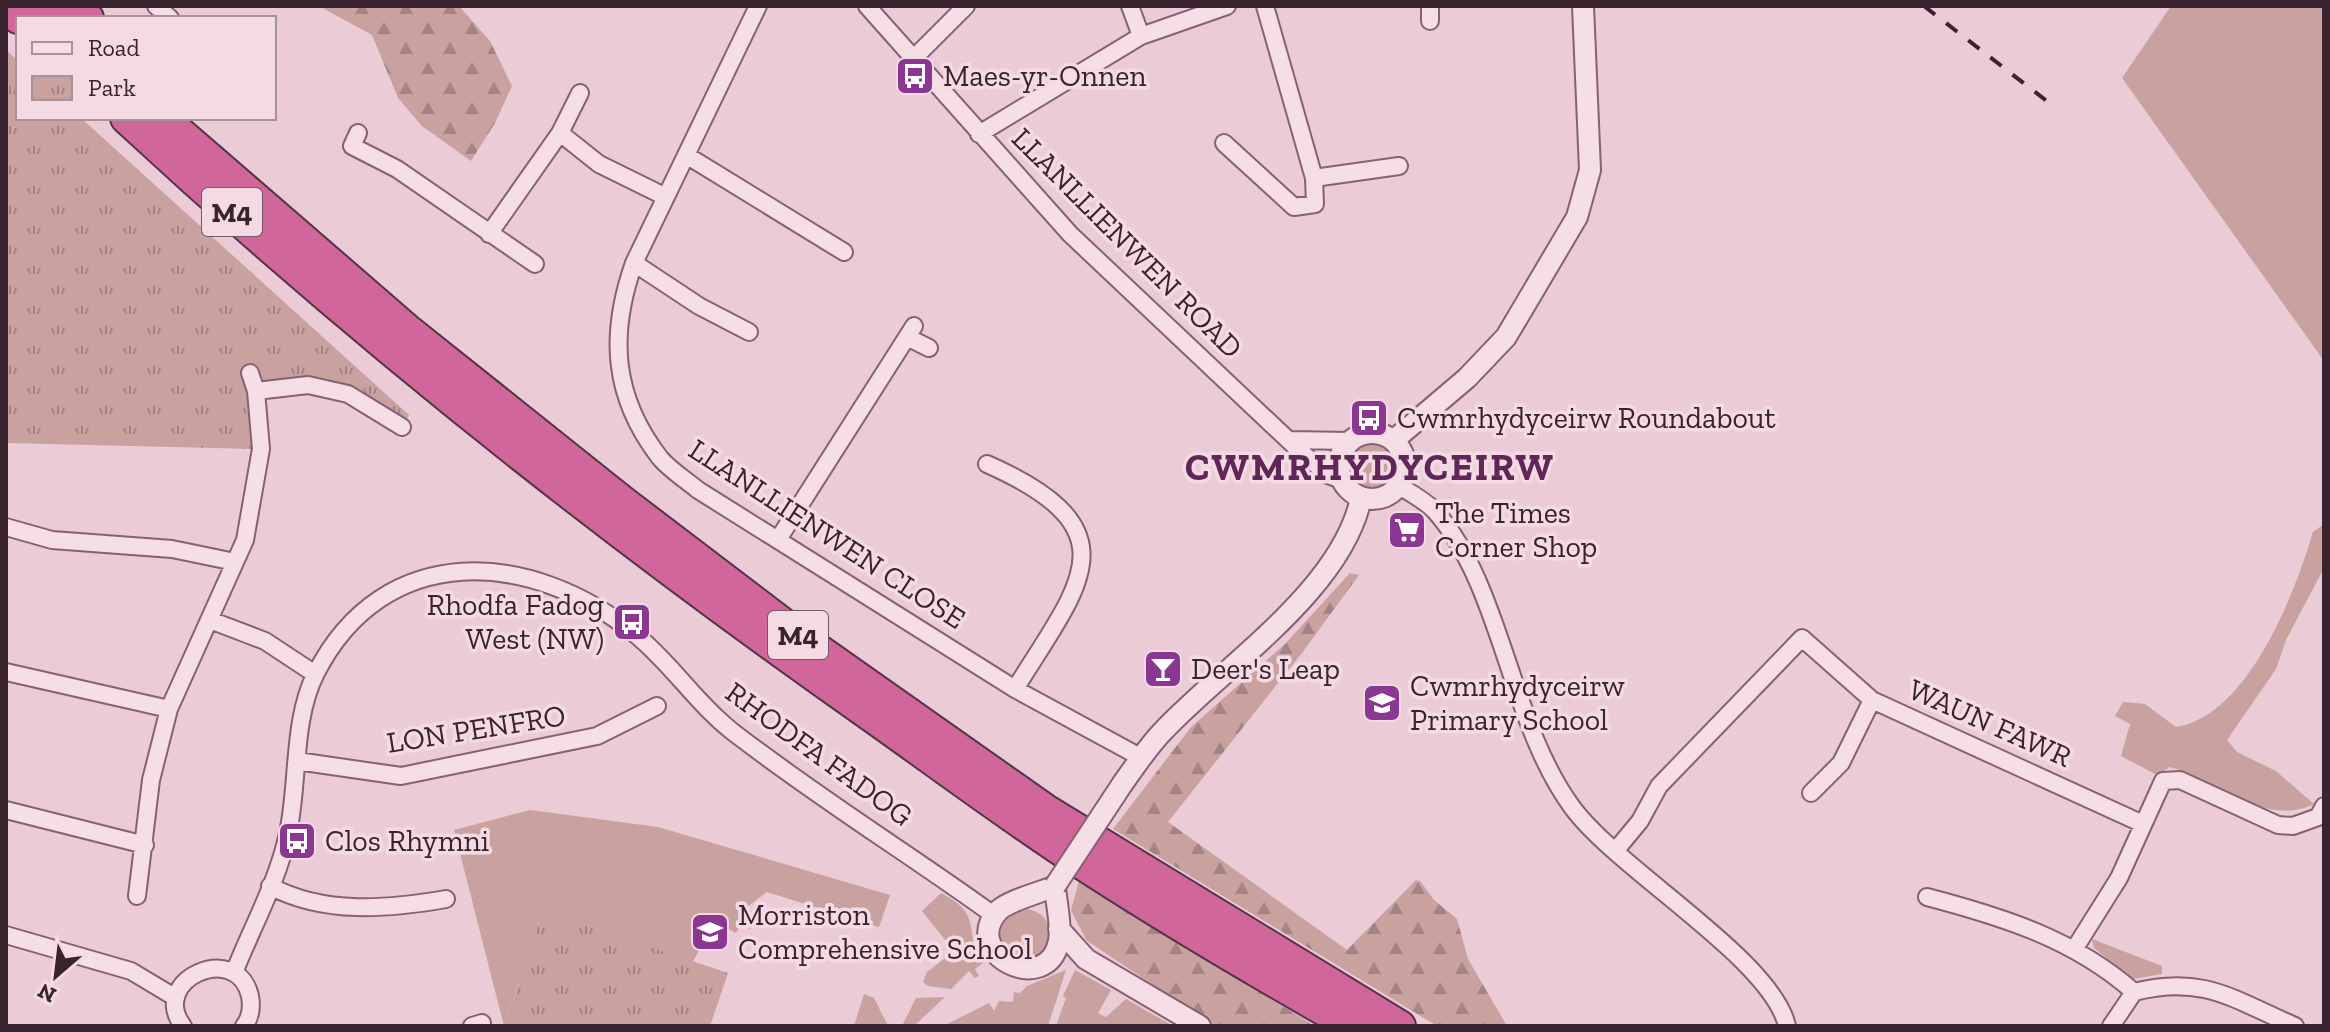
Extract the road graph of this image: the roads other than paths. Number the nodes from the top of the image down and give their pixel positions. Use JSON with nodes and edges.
{"nodes":[{"id":1,"x":758,"y":6,"type":"edge"},
{"id":2,"x":867,"y":6,"type":"edge"},
{"id":3,"x":966,"y":6,"type":"edge"},
{"id":4,"x":1130,"y":6,"type":"edge"},
{"id":5,"x":1227,"y":6,"type":"edge"},
{"id":6,"x":1265,"y":6,"type":"edge"},
{"id":7,"x":1583,"y":6,"type":"edge"},
{"id":8,"x":1141,"y":36,"type":"junction"},
{"id":9,"x":914,"y":58,"type":"junction"},
{"id":10,"x":580,"y":93,"type":"dead end"},
{"id":11,"x":110,"y":120,"type":"edge"},
{"id":12,"x":128,"y":120,"type":"edge"},
{"id":13,"x":165,"y":120,"type":"edge"},
{"id":14,"x":192,"y":120,"type":"edge"},
{"id":15,"x":358,"y":133,"type":"dead end"},
{"id":16,"x":560,"y":133,"type":"junction"},
{"id":17,"x":979,"y":134,"type":"junction"},
{"id":18,"x":1224,"y":143,"type":"dead end"},
{"id":19,"x":686,"y":155,"type":"junction"},
{"id":20,"x":176,"y":165,"type":"junction"},
{"id":21,"x":1399,"y":166,"type":"dead end"},
{"id":22,"x":1314,"y":178,"type":"junction"},
{"id":23,"x":240,"y":184,"type":"junction"},
{"id":24,"x":666,"y":197,"type":"junction"},
{"id":25,"x":489,"y":234,"type":"junction"},
{"id":26,"x":844,"y":253,"type":"dead end"},
{"id":27,"x":634,"y":263,"type":"junction"},
{"id":28,"x":535,"y":264,"type":"dead end"},
{"id":29,"x":749,"y":332,"type":"dead end"},
{"id":30,"x":929,"y":348,"type":"dead end"},
{"id":31,"x":250,"y":373,"type":"dead end"},
{"id":32,"x":256,"y":391,"type":"junction"},
{"id":33,"x":402,"y":427,"type":"dead end"},
{"id":34,"x":1291,"y":440,"type":"junction"},
{"id":35,"x":1394,"y":440,"type":"junction"},
{"id":36,"x":1350,"y":441,"type":"junction"},
{"id":37,"x":986,"y":465,"type":"dead end"},
{"id":38,"x":1342,"y":480,"type":"junction"},
{"id":39,"x":1399,"y":486,"type":"junction"},
{"id":40,"x":1361,"y":498,"type":"junction"},
{"id":41,"x":6,"y":527,"type":"edge"},
{"id":42,"x":779,"y":538,"type":"junction"},
{"id":43,"x":235,"y":562,"type":"junction"},
{"id":44,"x":210,"y":620,"type":"junction"},
{"id":45,"x":6,"y":672,"type":"edge"},
{"id":46,"x":315,"y":674,"type":"junction"},
{"id":47,"x":1015,"y":689,"type":"junction"},
{"id":48,"x":1872,"y":700,"type":"junction"},
{"id":49,"x":657,"y":706,"type":"dead end"},
{"id":50,"x":169,"y":709,"type":"junction"},
{"id":51,"x":1142,"y":758,"type":"junction"},
{"id":52,"x":297,"y":761,"type":"junction"},
{"id":53,"x":1811,"y":793,"type":"dead end"},
{"id":54,"x":2324,"y":806,"type":"edge"},
{"id":55,"x":6,"y":810,"type":"edge"},
{"id":56,"x":2143,"y":824,"type":"junction"},
{"id":57,"x":145,"y":845,"type":"junction"},
{"id":58,"x":1616,"y":850,"type":"junction"},
{"id":59,"x":270,"y":886,"type":"junction"},
{"id":60,"x":1055,"y":886,"type":"junction"},
{"id":61,"x":137,"y":896,"type":"dead end"},
{"id":62,"x":1927,"y":897,"type":"dead end"},
{"id":63,"x":446,"y":899,"type":"dead end"},
{"id":64,"x":1025,"y":900,"type":"junction"},
{"id":65,"x":995,"y":916,"type":"junction"},
{"id":66,"x":1058,"y":925,"type":"junction"},
{"id":67,"x":6,"y":935,"type":"edge"},
{"id":68,"x":2075,"y":948,"type":"junction"},
{"id":69,"x":1050,"y":959,"type":"junction"},
{"id":70,"x":1086,"y":959,"type":"junction"},
{"id":71,"x":234,"y":973,"type":"junction"},
{"id":72,"x":2134,"y":992,"type":"junction"},
{"id":73,"x":176,"y":998,"type":"junction"},
{"id":74,"x":183,"y":1026,"type":"edge"},
{"id":75,"x":244,"y":1026,"type":"edge"},
{"id":76,"x":1200,"y":1026,"type":"edge"},
{"id":77,"x":1352,"y":1026,"type":"edge"},
{"id":78,"x":1400,"y":1026,"type":"edge"},
{"id":79,"x":1787,"y":1026,"type":"edge"},
{"id":80,"x":2111,"y":1026,"type":"edge"},
{"id":81,"x":2295,"y":1026,"type":"edge"}],
"edges":[{"from":1,"to":19,"type":"street","name":"LLANLLIENWEN CLOSE"},
{"from":2,"to":9,"type":"street","name":"LLANLLIENWEN ROAD"},
{"from":3,"to":9,"type":"street"},
{"from":4,"to":8,"type":"street"},
{"from":5,"to":8,"type":"street"},
{"from":6,"to":22,"type":"street"},
{"from":7,"to":35,"type":"street"},
{"from":8,"to":17,"type":"street"},
{"from":9,"to":17,"type":"street","name":"LLANLLIENWEN ROAD"},
{"from":10,"to":16,"type":"street"},
{"from":11,"to":20,"type":"highway","number":"M4"},
{"from":12,"to":20,"type":"highway","number":"M4"},
{"from":13,"to":23,"type":"highway","number":"M4"},
{"from":14,"to":23,"type":"highway","number":"M4"},
{"from":15,"to":25,"type":"street"},
{"from":16,"to":24,"type":"street"},
{"from":16,"to":25,"type":"street"},
{"from":17,"to":34,"type":"street","name":"LLANLLIENWEN ROAD"},
{"from":18,"to":22,"type":"street"},
{"from":19,"to":24,"type":"street","name":"LLANLLIENWEN CLOSE"},
{"from":19,"to":26,"type":"street"},
{"from":20,"to":77,"type":"highway","number":"M4"},
{"from":21,"to":22,"type":"street"},
{"from":23,"to":78,"type":"highway","number":"M4"},
{"from":24,"to":27,"type":"street","name":"LLANLLIENWEN CLOSE"},
{"from":25,"to":28,"type":"street"},
{"from":27,"to":29,"type":"street"},
{"from":27,"to":42,"type":"street","name":"LLANLLIENWEN CLOSE"},
{"from":30,"to":42,"type":"street"},
{"from":31,"to":32,"type":"street"},
{"from":32,"to":33,"type":"street"},
{"from":32,"to":43,"type":"street"},
{"from":34,"to":36,"type":"street"},
{"from":34,"to":38,"type":"street","name":"LLANLLIENWEN ROAD"},
{"from":35,"to":36,"type":"street"},
{"from":35,"to":39,"type":"street"},
{"from":36,"to":38,"type":"street"},
{"from":37,"to":47,"type":"street"},
{"from":38,"to":40,"type":"street"},
{"from":39,"to":40,"type":"street"},
{"from":39,"to":58,"type":"street"},
{"from":40,"to":51,"type":"street"},
{"from":41,"to":43,"type":"street"},
{"from":42,"to":47,"type":"street","name":"LLANLLIENWEN CLOSE"},
{"from":43,"to":44,"type":"street"},
{"from":44,"to":46,"type":"street"},
{"from":44,"to":50,"type":"street"},
{"from":45,"to":50,"type":"street"},
{"from":46,"to":52,"type":"street","name":"RHODFA FADOG"},
{"from":46,"to":65,"type":"street","name":"RHODFA FADOG"},
{"from":47,"to":51,"type":"street","name":"LLANLLIENWEN CLOSE"},
{"from":48,"to":53,"type":"street","name":"WAUN FAWR"},
{"from":48,"to":56,"type":"street","name":"WAUN FAWR"},
{"from":48,"to":58,"type":"street"},
{"from":49,"to":52,"type":"street","name":"LON PENFRO"},
{"from":50,"to":57,"type":"street"},
{"from":51,"to":60,"type":"street","bridge":true},
{"from":52,"to":59,"type":"street","name":"RHODFA FADOG"},
{"from":54,"to":56,"type":"street"},
{"from":55,"to":57,"type":"street"},
{"from":56,"to":68,"type":"street"},
{"from":57,"to":61,"type":"street"},
{"from":58,"to":79,"type":"street"},
{"from":59,"to":63,"type":"street"},
{"from":59,"to":71,"type":"street","name":"RHODFA FADOG"},
{"from":60,"to":64,"type":"street"},
{"from":60,"to":66,"type":"street"},
{"from":62,"to":68,"type":"street"},
{"from":64,"to":65,"type":"street"},
{"from":64,"to":66,"type":"street"},
{"from":65,"to":69,"type":"street"},
{"from":66,"to":69,"type":"street"},
{"from":66,"to":70,"type":"street"},
{"from":67,"to":73,"type":"street"},
{"from":68,"to":72,"type":"street"},
{"from":69,"to":70,"type":"street"},
{"from":70,"to":76,"type":"street"},
{"from":71,"to":73,"type":"street"},
{"from":71,"to":75,"type":"street"},
{"from":72,"to":80,"type":"street"},
{"from":72,"to":81,"type":"street"},
{"from":73,"to":74,"type":"street"}]}
